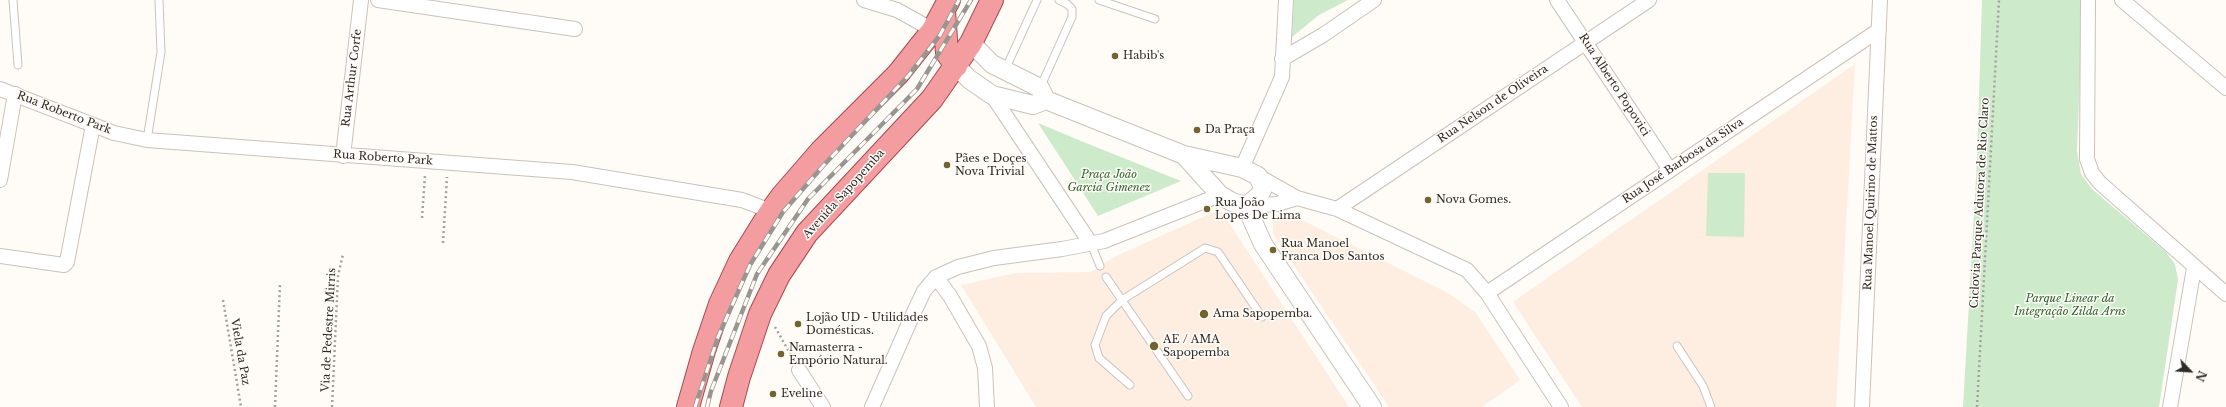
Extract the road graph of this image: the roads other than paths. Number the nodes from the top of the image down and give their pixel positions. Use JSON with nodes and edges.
{"nodes":[{"id":1,"x":13,"y":0,"type":"edge"},
{"id":2,"x":159,"y":0,"type":"edge"},
{"id":3,"x":361,"y":0,"type":"edge"},
{"id":4,"x":378,"y":0,"type":"edge"},
{"id":5,"x":864,"y":0,"type":"edge"},
{"id":6,"x":992,"y":0,"type":"edge"},
{"id":7,"x":1037,"y":0,"type":"edge"},
{"id":8,"x":1059,"y":0,"type":"edge"},
{"id":9,"x":1099,"y":0,"type":"edge"},
{"id":10,"x":1286,"y":0,"type":"edge"},
{"id":11,"x":1374,"y":0,"type":"edge"},
{"id":12,"x":1557,"y":0,"type":"edge"},
{"id":13,"x":1649,"y":0,"type":"edge"},
{"id":14,"x":1880,"y":0,"type":"edge"},
{"id":15,"x":2088,"y":0,"type":"edge"},
{"id":16,"x":2122,"y":0,"type":"edge"},
{"id":17,"x":947,"y":5,"type":"edge"},
{"id":18,"x":1155,"y":19,"type":"dead end"},
{"id":19,"x":575,"y":29,"type":"dead end"},
{"id":20,"x":933,"y":30,"type":"junction"},
{"id":21,"x":1878,"y":30,"type":"junction"},
{"id":22,"x":1586,"y":42,"type":"junction"},
{"id":23,"x":971,"y":43,"type":"junction"},
{"id":24,"x":1282,"y":58,"type":"junction"},
{"id":25,"x":18,"y":65,"type":"dead end"},
{"id":26,"x":956,"y":66,"type":"junction"},
{"id":27,"x":1005,"y":70,"type":"junction"},
{"id":28,"x":2226,"y":88,"type":"edge"},
{"id":29,"x":0,"y":89,"type":"edge"},
{"id":30,"x":15,"y":94,"type":"junction"},
{"id":31,"x":1043,"y":94,"type":"junction"},
{"id":32,"x":992,"y":95,"type":"junction"},
{"id":33,"x":93,"y":125,"type":"junction"},
{"id":34,"x":147,"y":140,"type":"junction"},
{"id":35,"x":1184,"y":155,"type":"junction"},
{"id":36,"x":343,"y":156,"type":"junction"},
{"id":37,"x":1242,"y":168,"type":"junction"},
{"id":38,"x":1670,"y":170,"type":"junction"},
{"id":39,"x":1258,"y":176,"type":"junction"},
{"id":40,"x":0,"y":180,"type":"edge"},
{"id":41,"x":1220,"y":195,"type":"junction"},
{"id":42,"x":1297,"y":198,"type":"junction"},
{"id":43,"x":1246,"y":206,"type":"junction"},
{"id":44,"x":1337,"y":209,"type":"junction"},
{"id":45,"x":771,"y":211,"type":"junction"},
{"id":46,"x":1091,"y":244,"type":"junction"},
{"id":47,"x":0,"y":256,"type":"edge"},
{"id":48,"x":1100,"y":266,"type":"dead end"},
{"id":49,"x":2194,"y":268,"type":"junction"},
{"id":50,"x":936,"y":277,"type":"junction"},
{"id":51,"x":1106,"y":277,"type":"dead end"},
{"id":52,"x":1487,"y":293,"type":"junction"},
{"id":53,"x":2226,"y":294,"type":"edge"},
{"id":54,"x":1122,"y":300,"type":"junction"},
{"id":55,"x":1262,"y":317,"type":"dead end"},
{"id":56,"x":1677,"y":346,"type":"dead end"},
{"id":57,"x":799,"y":370,"type":"road end"},
{"id":58,"x":1130,"y":385,"type":"dead end"},
{"id":59,"x":1188,"y":396,"type":"dead end"},
{"id":60,"x":688,"y":407,"type":"edge"},
{"id":61,"x":731,"y":407,"type":"edge"},
{"id":62,"x":823,"y":407,"type":"edge"},
{"id":63,"x":872,"y":407,"type":"edge"},
{"id":64,"x":987,"y":407,"type":"edge"},
{"id":65,"x":1372,"y":407,"type":"edge"},
{"id":66,"x":1561,"y":407,"type":"edge"},
{"id":67,"x":1711,"y":407,"type":"edge"},
{"id":68,"x":1862,"y":407,"type":"edge"},
{"id":69,"x":2170,"y":407,"type":"edge"}],
"edges":[{"from":1,"to":25,"type":"lane"},
{"from":2,"to":34,"type":"lane"},
{"from":3,"to":36,"type":"street","name":"Rua Arthur Corfe"},
{"from":4,"to":19,"type":"street"},
{"from":5,"to":20,"type":"street"},
{"from":6,"to":23,"type":"main road","name":"Avenida Sapopemba"},
{"from":7,"to":27,"type":"lane"},
{"from":8,"to":31,"type":"lane"},
{"from":9,"to":18,"type":"lane"},
{"from":10,"to":24,"type":"street"},
{"from":11,"to":24,"type":"street"},
{"from":12,"to":22,"type":"street","name":"Rua Alberto Popovici"},
{"from":13,"to":22,"type":"street","name":"Rua Nelson de Oliveira"},
{"from":14,"to":21,"type":"street","name":"Rua Manoel Quirino de Mattos"},
{"from":15,"to":49,"type":"street"},
{"from":16,"to":28,"type":"street"},
{"from":17,"to":20,"type":"main road"},
{"from":17,"to":26,"type":"main road"},
{"from":20,"to":45,"type":"main road"},
{"from":21,"to":38,"type":"street","name":"Rua José Barbosa da Silva"},
{"from":21,"to":68,"type":"street","name":"Rua Manoel Quirino de Mattos"},
{"from":22,"to":38,"type":"street","name":"Rua Alberto Popovici"},
{"from":22,"to":44,"type":"street","name":"Rua Nelson de Oliveira"},
{"from":23,"to":26,"type":"main road","name":"Avenida Sapopemba"},
{"from":23,"to":27,"type":"street"},
{"from":24,"to":37,"type":"street"},
{"from":26,"to":32,"type":"street"},
{"from":26,"to":61,"type":"main road","name":"Avenida Sapopemba"},
{"from":27,"to":31,"type":"street"},
{"from":29,"to":30,"type":"street","name":"Rua Roberto Park"},
{"from":30,"to":33,"type":"street","name":"Rua Roberto Park"},
{"from":30,"to":40,"type":"street"},
{"from":31,"to":32,"type":"street"},
{"from":31,"to":35,"type":"street"},
{"from":32,"to":46,"type":"street"},
{"from":33,"to":34,"type":"street","name":"Rua Roberto Park"},
{"from":33,"to":47,"type":"street"},
{"from":34,"to":36,"type":"street","name":"Rua Roberto Park"},
{"from":35,"to":37,"type":"street"},
{"from":35,"to":41,"type":"street"},
{"from":36,"to":45,"type":"street","name":"Rua Roberto Park"},
{"from":37,"to":39,"type":"street"},
{"from":38,"to":52,"type":"street","name":"Rua José Barbosa da Silva"},
{"from":39,"to":42,"type":"street"},
{"from":39,"to":43,"type":"street"},
{"from":41,"to":43,"type":"street"},
{"from":41,"to":46,"type":"street"},
{"from":42,"to":43,"type":"street"},
{"from":42,"to":44,"type":"street"},
{"from":43,"to":65,"type":"street"},
{"from":44,"to":52,"type":"street"},
{"from":45,"to":60,"type":"main road"},
{"from":46,"to":48,"type":"lane"},
{"from":46,"to":50,"type":"street"},
{"from":49,"to":53,"type":"street"},
{"from":49,"to":69,"type":"street"},
{"from":50,"to":63,"type":"street"},
{"from":50,"to":64,"type":"street"},
{"from":51,"to":54,"type":"lane"},
{"from":52,"to":66,"type":"street"},
{"from":54,"to":55,"type":"lane"},
{"from":54,"to":58,"type":"lane"},
{"from":54,"to":59,"type":"lane"},
{"from":56,"to":67,"type":"lane"},
{"from":57,"to":62,"type":"street"}]}
